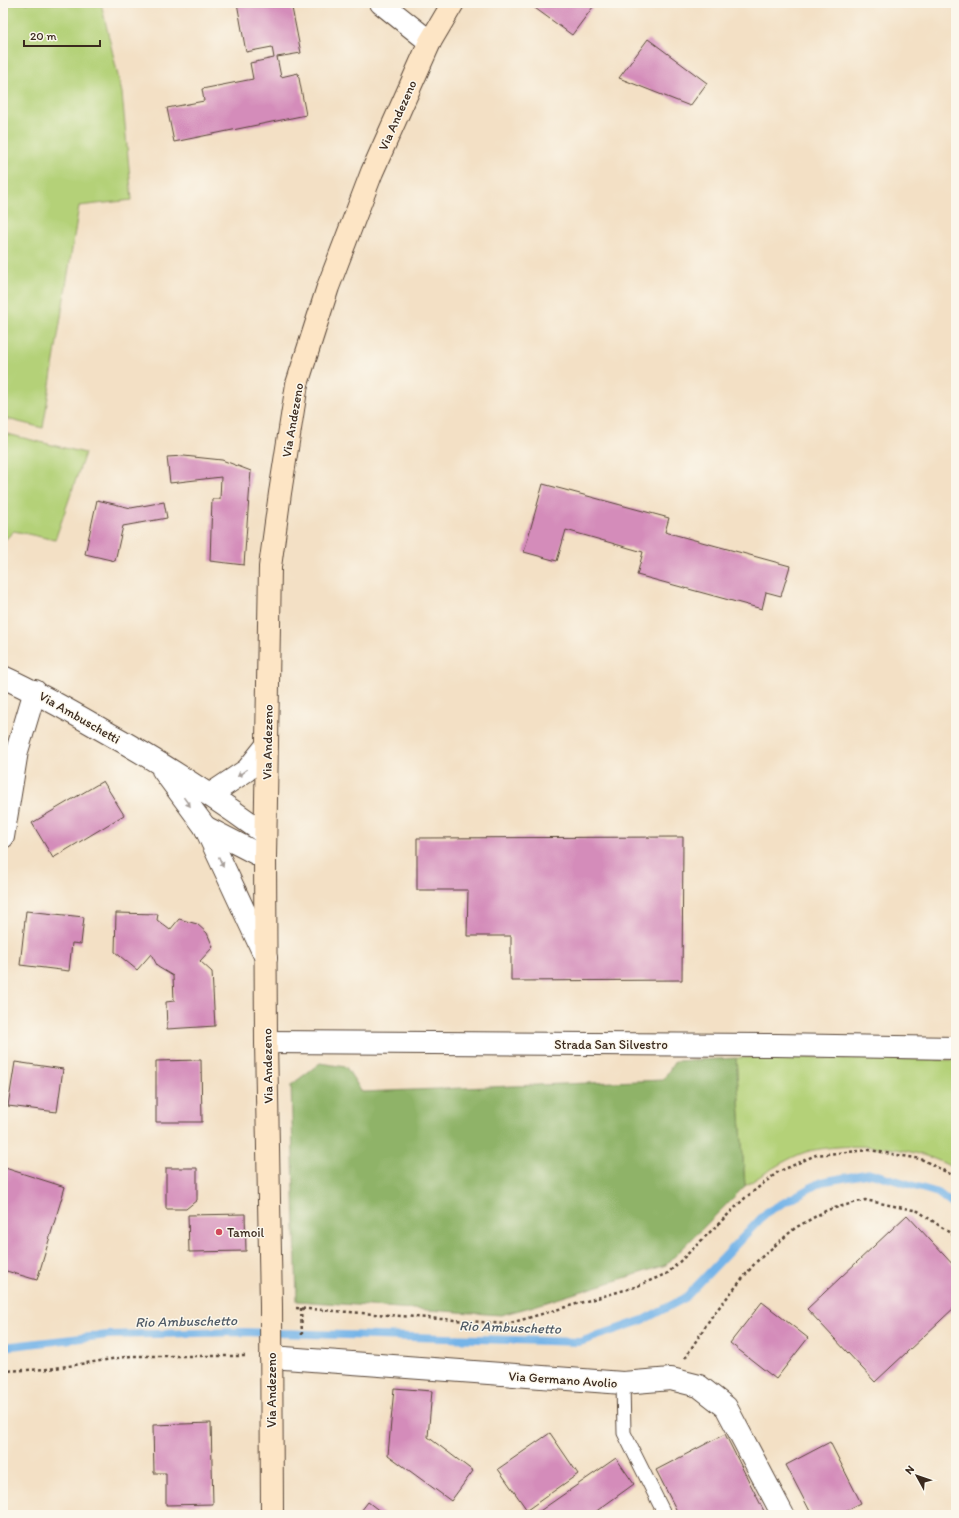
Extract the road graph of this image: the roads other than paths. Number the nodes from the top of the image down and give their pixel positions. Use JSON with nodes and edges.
{"nodes":[{"id":1,"x":380,"y":3,"type":"edge"},
{"id":2,"x":453,"y":3,"type":"edge"},
{"id":3,"x":430,"y":42,"type":"junction"},
{"id":4,"x":3,"y":677,"type":"edge"},
{"id":5,"x":35,"y":691,"type":"junction"},
{"id":6,"x":267,"y":745,"type":"junction"},
{"id":7,"x":155,"y":760,"type":"junction"},
{"id":8,"x":211,"y":794,"type":"junction"},
{"id":9,"x":205,"y":827,"type":"junction"},
{"id":10,"x":265,"y":834,"type":"junction"},
{"id":11,"x":3,"y":837,"type":"edge"},
{"id":12,"x":265,"y":858,"type":"junction"},
{"id":13,"x":266,"y":958,"type":"junction"},
{"id":14,"x":266,"y":1042,"type":"junction"},
{"id":15,"x":956,"y":1048,"type":"edge"},
{"id":16,"x":271,"y":1357,"type":"junction"},
{"id":17,"x":623,"y":1384,"type":"junction"},
{"id":18,"x":272,"y":1515,"type":"edge"},
{"id":19,"x":665,"y":1515,"type":"edge"},
{"id":20,"x":783,"y":1515,"type":"edge"}],
"edges":[{"from":1,"to":3,"type":"street"},
{"from":2,"to":3,"type":"main road","name":"Via Andezeno"},
{"from":3,"to":6,"type":"main road","name":"Via Andezeno"},
{"from":4,"to":5,"type":"street","name":"Via Ambuschetti"},
{"from":5,"to":7,"type":"street","name":"Via Ambuschetti"},
{"from":5,"to":11,"type":"street"},
{"from":6,"to":8,"type":"street","one_way":true},
{"from":6,"to":10,"type":"main road","name":"Via Andezeno"},
{"from":7,"to":8,"type":"street","name":"Via Ambuschetti"},
{"from":7,"to":9,"type":"street","name":"Via Ambuschetti","one_way":true},
{"from":8,"to":10,"type":"street","name":"Via Ambuschetti"},
{"from":9,"to":12,"type":"street","name":"Via Ambuschetti"},
{"from":9,"to":13,"type":"street","name":"Via Ambuschetti","one_way":true},
{"from":10,"to":12,"type":"main road","name":"Via Andezeno"},
{"from":12,"to":13,"type":"main road","name":"Via Andezeno"},
{"from":13,"to":14,"type":"main road","name":"Via Andezeno"},
{"from":14,"to":15,"type":"street","name":"Strada San Silvestro"},
{"from":14,"to":16,"type":"main road","name":"Via Andezeno"},
{"from":16,"to":17,"type":"street","name":"Via Germano Avolio"},
{"from":16,"to":18,"type":"main road","name":"Via Andezeno"},
{"from":17,"to":19,"type":"lane"},
{"from":17,"to":20,"type":"street","name":"Via Germano Avolio"}]}
